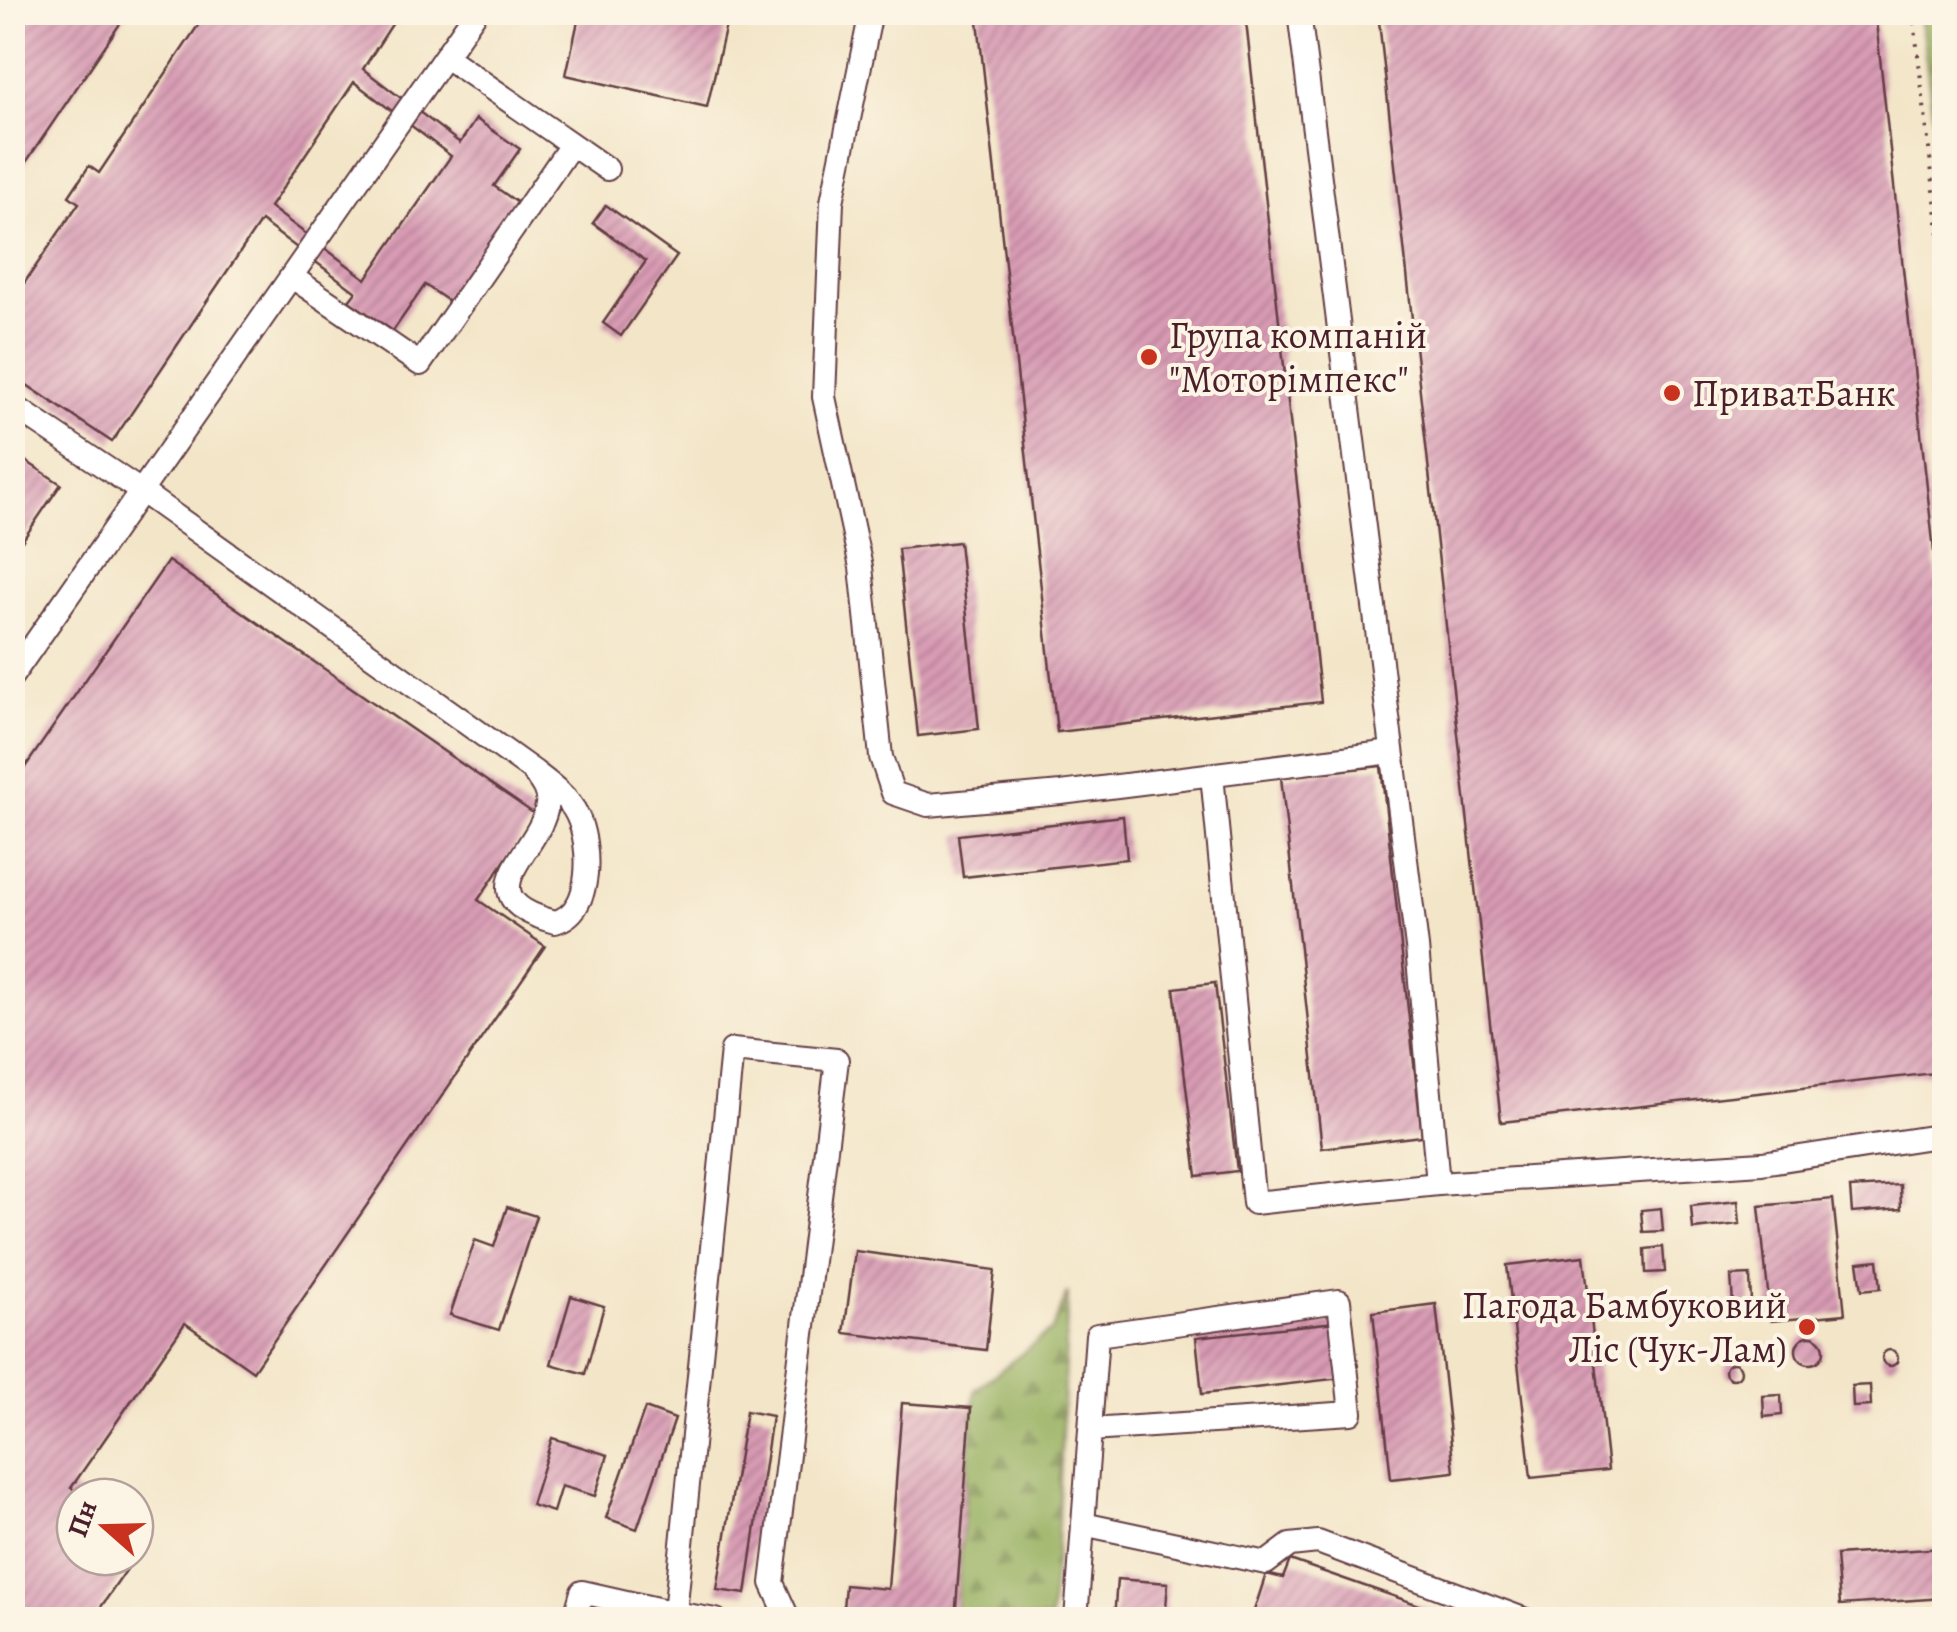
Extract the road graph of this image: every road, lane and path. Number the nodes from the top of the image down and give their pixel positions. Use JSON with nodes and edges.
{"nodes":[{"id":1,"x":476,"y":12,"type":"edge"},
{"id":2,"x":871,"y":12,"type":"edge"},
{"id":3,"x":1300,"y":12,"type":"edge"},
{"id":4,"x":1914,"y":12,"type":"edge"},
{"id":5,"x":446,"y":57,"type":"junction"},
{"id":6,"x":571,"y":145,"type":"junction"},
{"id":7,"x":606,"y":170,"type":"dead end"},
{"id":8,"x":1944,"y":276,"type":"edge"},
{"id":9,"x":292,"y":278,"type":"junction"},
{"id":10,"x":12,"y":404,"type":"edge"},
{"id":11,"x":139,"y":490,"type":"junction"},
{"id":12,"x":12,"y":676,"type":"edge"},
{"id":13,"x":1392,"y":752,"type":"junction"},
{"id":14,"x":532,"y":770,"type":"junction"},
{"id":15,"x":1212,"y":774,"type":"junction"},
{"id":16,"x":1944,"y":1134,"type":"edge"},
{"id":17,"x":1438,"y":1184,"type":"junction"},
{"id":18,"x":1090,"y":1430,"type":"junction"},
{"id":19,"x":1083,"y":1524,"type":"junction"},
{"id":20,"x":674,"y":1613,"type":"junction"},
{"id":21,"x":574,"y":1620,"type":"edge"},
{"id":22,"x":716,"y":1620,"type":"edge"},
{"id":23,"x":789,"y":1620,"type":"edge"},
{"id":24,"x":1076,"y":1620,"type":"edge"},
{"id":25,"x":1526,"y":1620,"type":"edge"}],
"edges":[{"from":1,"to":5,"type":"lane"},
{"from":2,"to":15,"type":"lane"},
{"from":3,"to":13,"type":"lane"},
{"from":4,"to":8,"type":"path"},
{"from":5,"to":6,"type":"lane"},
{"from":5,"to":9,"type":"lane"},
{"from":6,"to":7,"type":"lane"},
{"from":6,"to":9,"type":"lane"},
{"from":9,"to":11,"type":"lane"},
{"from":10,"to":11,"type":"lane"},
{"from":11,"to":12,"type":"lane"},
{"from":11,"to":14,"type":"lane"},
{"from":13,"to":15,"type":"lane"},
{"from":13,"to":17,"type":"lane"},
{"from":14,"to":14,"type":"lane"},
{"from":15,"to":17,"type":"lane"},
{"from":16,"to":17,"type":"lane"},
{"from":18,"to":18,"type":"lane"},
{"from":18,"to":19,"type":"lane"},
{"from":19,"to":24,"type":"lane"},
{"from":19,"to":25,"type":"lane"},
{"from":20,"to":21,"type":"lane"},
{"from":20,"to":22,"type":"lane"},
{"from":20,"to":23,"type":"lane"}]}
